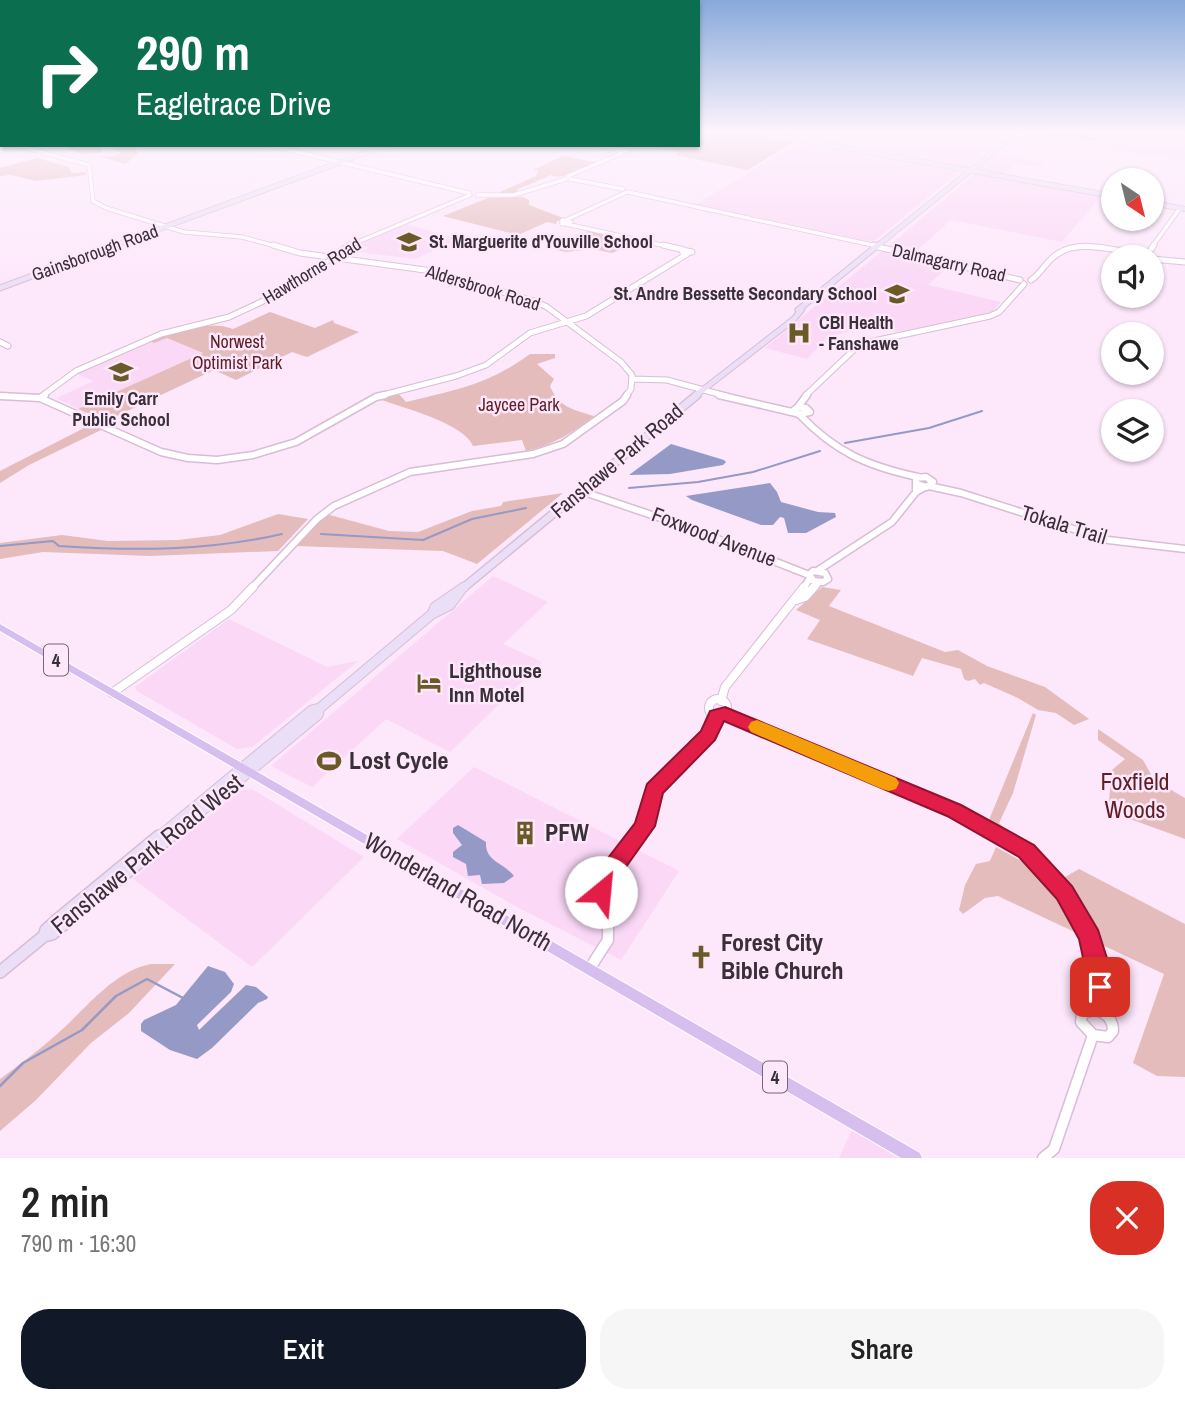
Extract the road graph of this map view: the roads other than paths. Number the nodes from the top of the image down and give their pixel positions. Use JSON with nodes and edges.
{"nodes":[{"id":1,"x":91,"y":185,"type":"edge"},
{"id":2,"x":278,"y":185,"type":"edge"},
{"id":3,"x":433,"y":185,"type":"edge"},
{"id":4,"x":550,"y":185,"type":"edge"},
{"id":5,"x":600,"y":185,"type":"edge"},
{"id":6,"x":953,"y":185,"type":"edge"},
{"id":7,"x":1047,"y":185,"type":"edge"},
{"id":8,"x":625,"y":191,"type":"junction"},
{"id":9,"x":469,"y":194,"type":"junction"},
{"id":10,"x":1101,"y":194,"type":"edge"},
{"id":11,"x":1164,"y":205,"type":"edge"},
{"id":12,"x":1182,"y":208,"type":"edge"},
{"id":13,"x":168,"y":226,"type":"junction"},
{"id":14,"x":1158,"y":245,"type":"edge"},
{"id":15,"x":878,"y":246,"type":"junction"},
{"id":16,"x":1101,"y":250,"type":"edge"},
{"id":17,"x":332,"y":257,"type":"junction"},
{"id":18,"x":1164,"y":260,"type":"edge"},
{"id":19,"x":1185,"y":262,"type":"edge"},
{"id":20,"x":1022,"y":282,"type":"junction"},
{"id":21,"x":0,"y":288,"type":"edge"},
{"id":22,"x":567,"y":322,"type":"junction"},
{"id":23,"x":0,"y":342,"type":"edge"},
{"id":24,"x":0,"y":350,"type":"edge"},
{"id":25,"x":632,"y":379,"type":"junction"},
{"id":26,"x":703,"y":389,"type":"junction"},
{"id":27,"x":0,"y":396,"type":"edge"},
{"id":28,"x":40,"y":398,"type":"junction"},
{"id":29,"x":803,"y":400,"type":"junction"},
{"id":30,"x":797,"y":411,"type":"junction"},
{"id":31,"x":807,"y":415,"type":"junction"},
{"id":32,"x":922,"y":484,"type":"junction"},
{"id":33,"x":583,"y":489,"type":"junction"},
{"id":34,"x":1185,"y":549,"type":"edge"},
{"id":35,"x":828,"y":570,"type":"junction"},
{"id":36,"x":812,"y":574,"type":"junction"},
{"id":37,"x":819,"y":582,"type":"junction"},
{"id":38,"x":796,"y":600,"type":"junction"},
{"id":39,"x":0,"y":627,"type":"edge"},
{"id":40,"x":112,"y":693,"type":"junction"},
{"id":41,"x":721,"y":701,"type":"junction"},
{"id":42,"x":721,"y":715,"type":"junction"},
{"id":43,"x":245,"y":769,"type":"junction"},
{"id":44,"x":590,"y":968,"type":"junction"},
{"id":45,"x":0,"y":972,"type":"edge"},
{"id":46,"x":1100,"y":1011,"type":"junction"},
{"id":47,"x":1093,"y":1035,"type":"junction"},
{"id":48,"x":1056,"y":1153,"type":"edge"},
{"id":49,"x":915,"y":1158,"type":"edge"},
{"id":50,"x":1043,"y":1158,"type":"edge"}],
"edges":[{"from":1,"to":13,"type":"street","name":"Aldersbrook Road"},
{"from":2,"to":13,"type":"main road","name":"Gainsborough Road"},
{"from":3,"to":9,"type":"street"},
{"from":4,"to":9,"type":"street"},
{"from":5,"to":8,"type":"street","name":"Dalmagarry Road"},
{"from":6,"to":15,"type":"main road","name":"Fanshawe Park Road"},
{"from":7,"to":10,"type":"main road"},
{"from":8,"to":15,"type":"street","name":"Dalmagarry Road"},
{"from":8,"to":22,"type":"street"},
{"from":9,"to":17,"type":"street","name":"Hawthorne Road"},
{"from":11,"to":12,"type":"main road"},
{"from":12,"to":14,"type":"street"},
{"from":13,"to":17,"type":"street","name":"Aldersbrook Road"},
{"from":13,"to":21,"type":"main road","name":"Gainsborough Road"},
{"from":15,"to":20,"type":"street","name":"Dalmagarry Road"},
{"from":15,"to":26,"type":"main road","name":"Fanshawe Park Road"},
{"from":16,"to":20,"type":"street"},
{"from":17,"to":22,"type":"street","name":"Aldersbrook Road"},
{"from":17,"to":28,"type":"street","name":"Hawthorne Road"},
{"from":18,"to":19,"type":"street"},
{"from":20,"to":29,"type":"street"},
{"from":22,"to":25,"type":"street","name":"Aldersbrook Road"},
{"from":22,"to":28,"type":"street"},
{"from":23,"to":24,"type":"street"},
{"from":25,"to":26,"type":"street"},
{"from":25,"to":40,"type":"street"},
{"from":26,"to":30,"type":"street"},
{"from":26,"to":33,"type":"main road","name":"Fanshawe Park Road"},
{"from":27,"to":28,"type":"street"},
{"from":29,"to":30,"type":"street"},
{"from":29,"to":31,"type":"street","name":"Tokala Trail"},
{"from":30,"to":31,"type":"street","name":"Tokala Trail"},
{"from":30,"to":31,"type":"street"},
{"from":31,"to":32,"type":"street","name":"Tokala Trail"},
{"from":32,"to":34,"type":"street","name":"Tokala Trail"},
{"from":32,"to":35,"type":"street"},
{"from":33,"to":36,"type":"street","name":"Foxwood Avenue"},
{"from":33,"to":43,"type":"main road","name":"Fanshawe Park Road"},
{"from":35,"to":36,"type":"street"},
{"from":35,"to":37,"type":"street"},
{"from":36,"to":37,"type":"street"},
{"from":36,"to":38,"type":"street"},
{"from":37,"to":38,"type":"street"},
{"from":38,"to":41,"type":"street"},
{"from":39,"to":40,"type":"main road","name":"Wonderland Road North","number":"4"},
{"from":40,"to":43,"type":"main road","name":"Wonderland Road North","number":"4"},
{"from":41,"to":42,"type":"street"},
{"from":41,"to":42,"type":"street"},
{"from":42,"to":44,"type":"street"},
{"from":42,"to":46,"type":"street"},
{"from":43,"to":44,"type":"main road","name":"Wonderland Road North","number":"4"},
{"from":43,"to":45,"type":"main road","name":"Fanshawe Park Road West"},
{"from":44,"to":49,"type":"main road","name":"Wonderland Road North","number":"4"},
{"from":46,"to":47,"type":"street"},
{"from":46,"to":47,"type":"street"},
{"from":47,"to":48,"type":"street"},
{"from":48,"to":50,"type":"street"}]}
